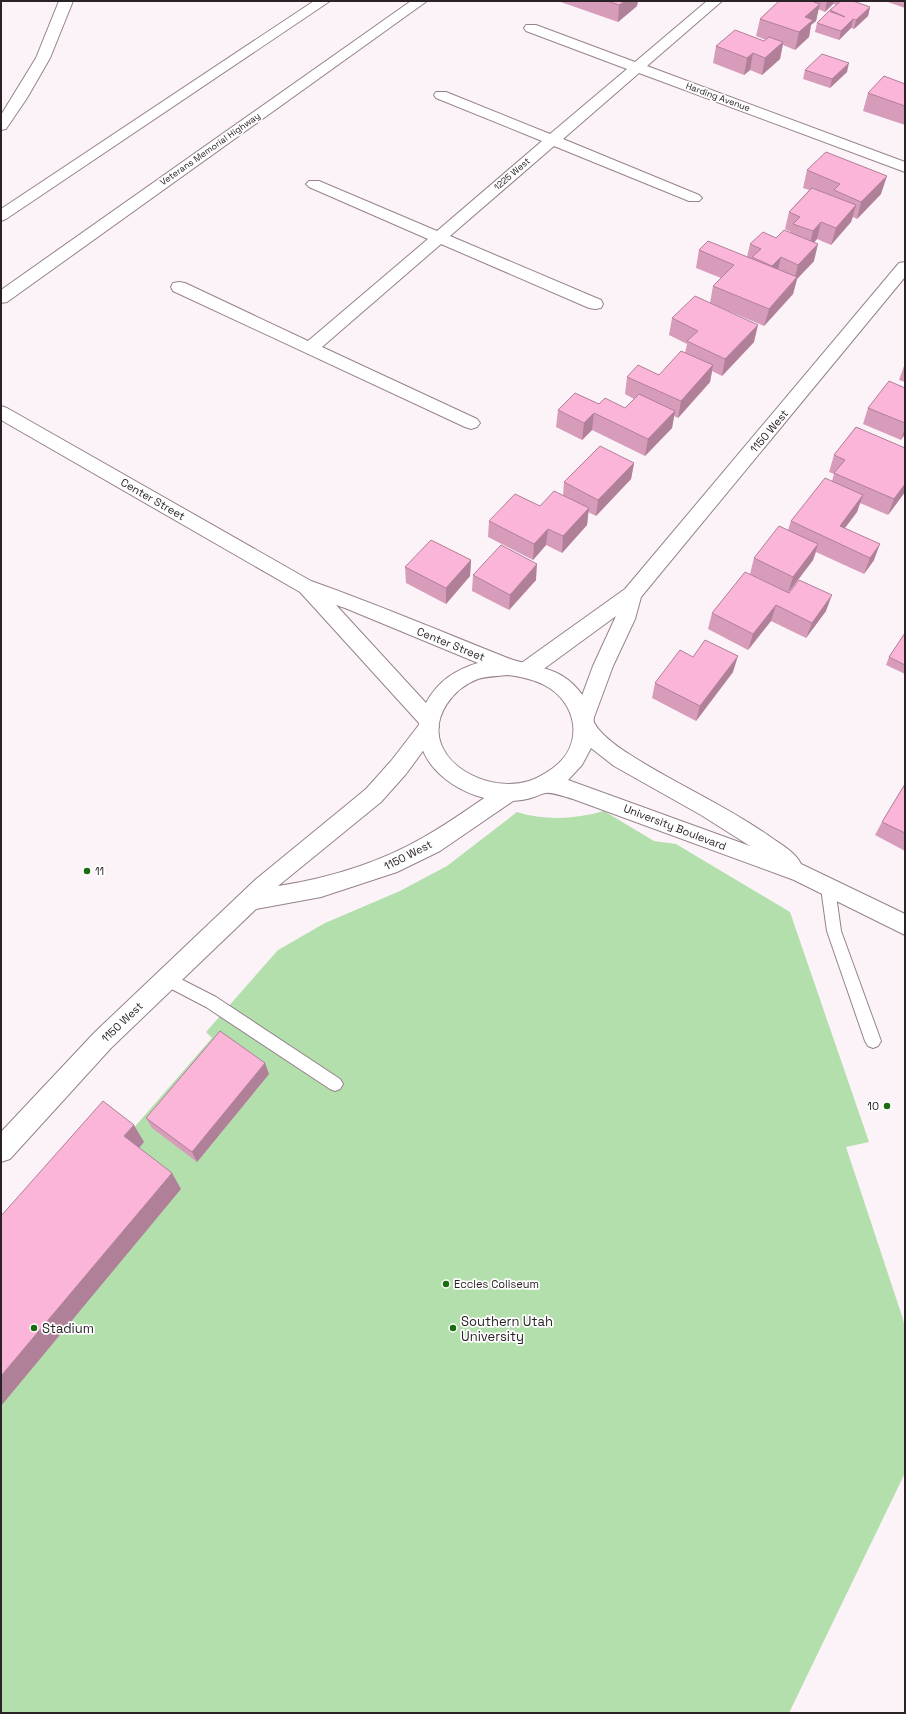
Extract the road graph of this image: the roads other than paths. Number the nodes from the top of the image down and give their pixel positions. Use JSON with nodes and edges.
{"nodes":[{"id":1,"x":66,"y":1,"type":"edge"},
{"id":2,"x":323,"y":1,"type":"edge"},
{"id":3,"x":420,"y":1,"type":"edge"},
{"id":4,"x":714,"y":1,"type":"edge"},
{"id":5,"x":531,"y":28,"type":"dead end"},
{"id":6,"x":637,"y":67,"type":"junction"},
{"id":7,"x":441,"y":95,"type":"dead end"},
{"id":8,"x":1,"y":126,"type":"edge"},
{"id":9,"x":552,"y":140,"type":"junction"},
{"id":10,"x":905,"y":167,"type":"edge"},
{"id":11,"x":314,"y":184,"type":"dead end"},
{"id":12,"x":694,"y":198,"type":"dead end"},
{"id":13,"x":1,"y":216,"type":"edge"},
{"id":14,"x":439,"y":237,"type":"junction"},
{"id":15,"x":905,"y":267,"type":"edge"},
{"id":16,"x":180,"y":287,"type":"dead end"},
{"id":17,"x":1,"y":298,"type":"edge"},
{"id":18,"x":595,"y":304,"type":"dead end"},
{"id":19,"x":310,"y":348,"type":"junction"},
{"id":20,"x":1,"y":412,"type":"edge"},
{"id":21,"x":471,"y":423,"type":"dead end"},
{"id":22,"x":304,"y":586,"type":"junction"},
{"id":23,"x":632,"y":594,"type":"junction"},
{"id":24,"x":518,"y":668,"type":"junction"},
{"id":25,"x":429,"y":723,"type":"junction"},
{"id":26,"x":584,"y":724,"type":"junction"},
{"id":27,"x":547,"y":784,"type":"junction"},
{"id":28,"x":508,"y":793,"type":"junction"},
{"id":29,"x":801,"y":873,"type":"junction"},
{"id":30,"x":828,"y":888,"type":"junction"},
{"id":31,"x":250,"y":900,"type":"junction"},
{"id":32,"x":905,"y":925,"type":"edge"},
{"id":33,"x":167,"y":979,"type":"junction"},
{"id":34,"x":873,"y":1041,"type":"dead end"},
{"id":35,"x":335,"y":1084,"type":"dead end"},
{"id":36,"x":1,"y":1150,"type":"edge"}],
"edges":[{"from":1,"to":8,"type":"main road"},
{"from":2,"to":13,"type":"main road"},
{"from":3,"to":17,"type":"main road","name":"Veterans Memorial Highway"},
{"from":4,"to":6,"type":"main road","name":"1225 West"},
{"from":5,"to":6,"type":"main road","name":"Harding Avenue"},
{"from":6,"to":9,"type":"main road","name":"1225 West"},
{"from":6,"to":10,"type":"main road","name":"Harding Avenue"},
{"from":7,"to":9,"type":"main road"},
{"from":9,"to":12,"type":"main road"},
{"from":9,"to":14,"type":"main road","name":"1225 West"},
{"from":11,"to":14,"type":"main road"},
{"from":14,"to":18,"type":"main road"},
{"from":14,"to":19,"type":"main road","name":"1225 West"},
{"from":15,"to":23,"type":"main road","name":"1150 West"},
{"from":16,"to":19,"type":"main road"},
{"from":19,"to":21,"type":"main road"},
{"from":20,"to":22,"type":"main road","name":"Center Street"},
{"from":22,"to":24,"type":"main road","name":"Center Street"},
{"from":22,"to":25,"type":"main road","name":"Center Street"},
{"from":23,"to":24,"type":"main road","name":"1150 West"},
{"from":23,"to":26,"type":"main road","name":"1150 West"},
{"from":24,"to":25,"type":"main road"},
{"from":24,"to":26,"type":"main road"},
{"from":25,"to":28,"type":"main road"},
{"from":25,"to":31,"type":"main road","name":"1150 West"},
{"from":26,"to":27,"type":"main road"},
{"from":26,"to":29,"type":"main road","name":"University Boulevard"},
{"from":27,"to":28,"type":"main road"},
{"from":27,"to":29,"type":"main road","name":"University Boulevard"},
{"from":28,"to":31,"type":"main road","name":"1150 West"},
{"from":29,"to":30,"type":"main road","name":"University Boulevard"},
{"from":30,"to":32,"type":"main road","name":"University Boulevard"},
{"from":30,"to":34,"type":"lane"},
{"from":31,"to":33,"type":"main road","name":"1150 West"},
{"from":33,"to":35,"type":"lane"},
{"from":33,"to":36,"type":"main road","name":"1150 West"}]}
